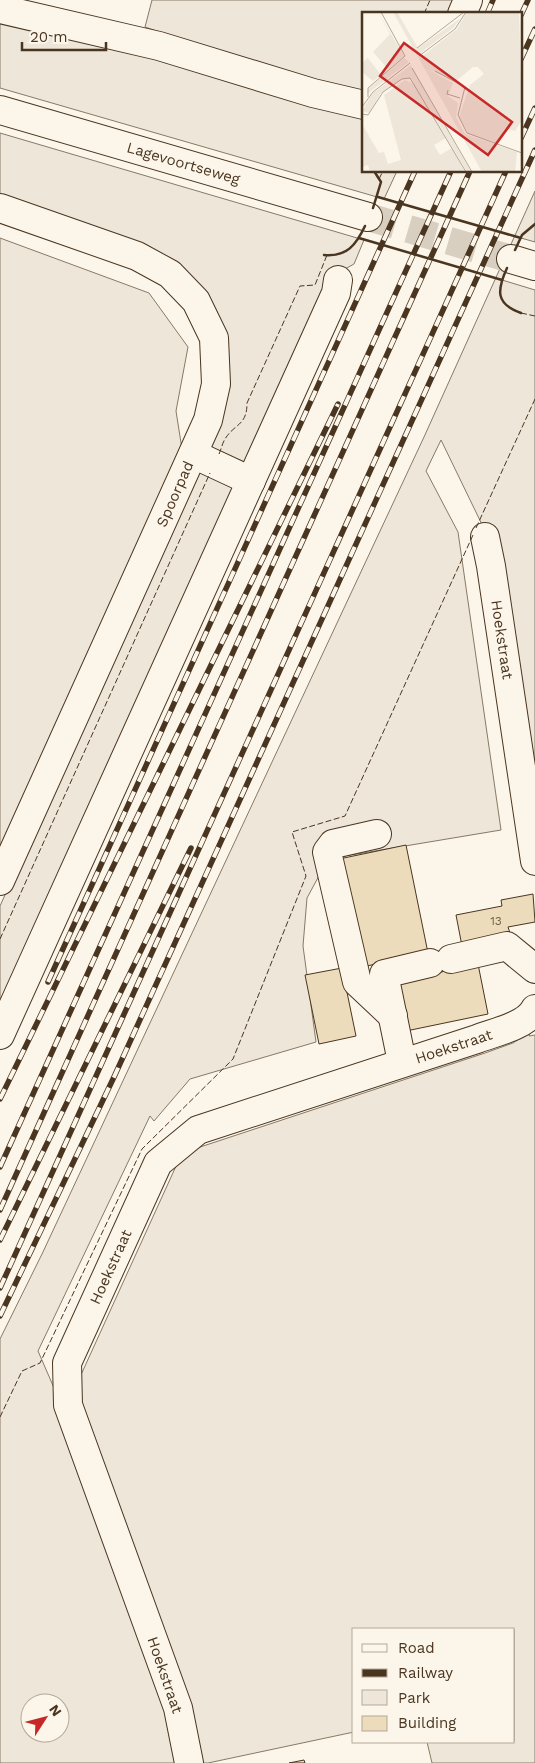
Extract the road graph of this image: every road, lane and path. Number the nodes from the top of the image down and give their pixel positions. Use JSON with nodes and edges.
{"nodes":[{"id":1,"x":468,"y":0,"type":"edge"},
{"id":2,"x":0,"y":9,"type":"edge"},
{"id":3,"x":463,"y":12,"type":"edge"},
{"id":4,"x":362,"y":105,"type":"edge"},
{"id":5,"x":0,"y":110,"type":"edge"},
{"id":6,"x":0,"y":208,"type":"edge"},
{"id":7,"x":368,"y":217,"type":"tunnel mouth"},
{"id":8,"x":338,"y":280,"type":"dead end"},
{"id":9,"x":193,"y":454,"type":"junction"},
{"id":10,"x":251,"y":481,"type":"junction"},
{"id":11,"x":485,"y":537,"type":"dead end"},
{"id":12,"x":376,"y":834,"type":"dead end"},
{"id":13,"x":535,"y":861,"type":"edge"},
{"id":14,"x":0,"y":881,"type":"edge"},
{"id":15,"x":535,"y":969,"type":"edge"},
{"id":16,"x":535,"y":1009,"type":"edge"},
{"id":17,"x":393,"y":1016,"type":"junction"},
{"id":18,"x":0,"y":1034,"type":"edge"},
{"id":19,"x":402,"y":1062,"type":"junction"},
{"id":20,"x":189,"y":1763,"type":"edge"}],
"edges":[{"from":1,"to":3,"type":"street"},
{"from":2,"to":4,"type":"street"},
{"from":5,"to":7,"type":"street","name":"Lagevoortseweg"},
{"from":6,"to":9,"type":"street","name":"Spoorpad"},
{"from":8,"to":10,"type":"street"},
{"from":9,"to":10,"type":"street"},
{"from":9,"to":14,"type":"street","name":"Spoorpad"},
{"from":10,"to":18,"type":"street"},
{"from":11,"to":13,"type":"street","name":"Hoekstraat"},
{"from":12,"to":17,"type":"street"},
{"from":15,"to":17,"type":"street"},
{"from":16,"to":19,"type":"street","name":"Hoekstraat"},
{"from":17,"to":19,"type":"street"},
{"from":19,"to":20,"type":"street","name":"Hoekstraat"}]}
